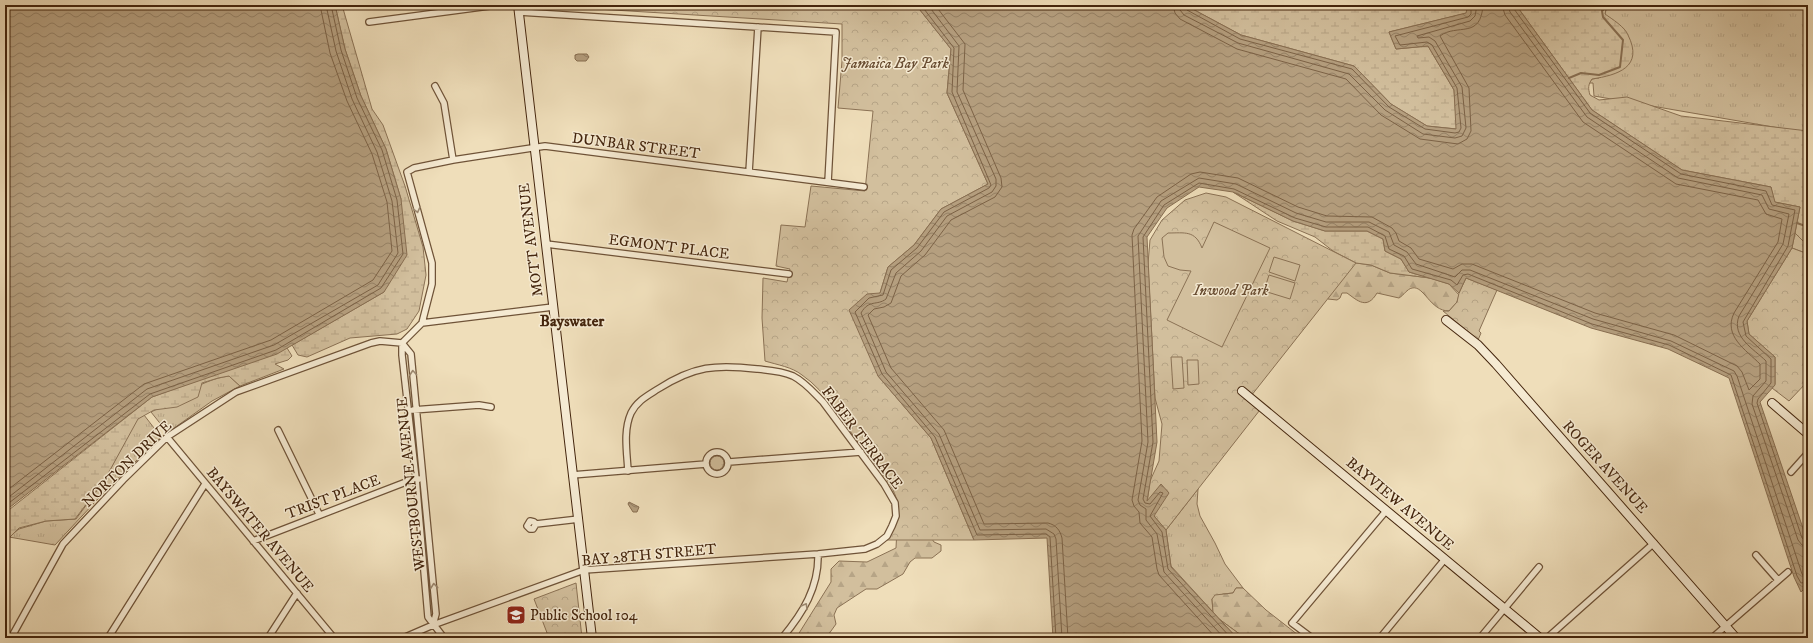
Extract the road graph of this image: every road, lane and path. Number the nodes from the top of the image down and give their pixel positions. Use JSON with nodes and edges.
{"nodes":[{"id":1,"x":497,"y":5,"type":"edge"},
{"id":2,"x":519,"y":8,"type":"edge"},
{"id":3,"x":369,"y":22,"type":"dead end"},
{"id":4,"x":758,"y":27,"type":"junction"},
{"id":5,"x":435,"y":86,"type":"dead end"},
{"id":6,"x":535,"y":149,"type":"junction"},
{"id":7,"x":453,"y":160,"type":"junction"},
{"id":8,"x":749,"y":172,"type":"junction"},
{"id":9,"x":828,"y":182,"type":"junction"},
{"id":10,"x":864,"y":187,"type":"dead end"},
{"id":11,"x":546,"y":244,"type":"junction"},
{"id":12,"x":789,"y":274,"type":"dead end"},
{"id":13,"x":553,"y":307,"type":"junction"},
{"id":14,"x":1446,"y":320,"type":"dead end"},
{"id":15,"x":422,"y":323,"type":"junction"},
{"id":16,"x":402,"y":343,"type":"junction"},
{"id":17,"x":1242,"y":391,"type":"dead end"},
{"id":18,"x":1772,"y":403,"type":"dead end"},
{"id":19,"x":490,"y":407,"type":"dead end"},
{"id":20,"x":416,"y":410,"type":"junction"},
{"id":21,"x":409,"y":411,"type":"junction"},
{"id":22,"x":278,"y":430,"type":"dead end"},
{"id":23,"x":1808,"y":434,"type":"edge"},
{"id":24,"x":168,"y":437,"type":"junction"},
{"id":25,"x":862,"y":452,"type":"junction"},
{"id":26,"x":1808,"y":453,"type":"edge"},
{"id":27,"x":729,"y":462,"type":"junction"},
{"id":28,"x":706,"y":464,"type":"junction"},
{"id":29,"x":628,"y":471,"type":"junction"},
{"id":30,"x":1791,"y":472,"type":"dead end"},
{"id":31,"x":572,"y":475,"type":"junction"},
{"id":32,"x":416,"y":479,"type":"junction"},
{"id":33,"x":423,"y":479,"type":"junction"},
{"id":34,"x":205,"y":484,"type":"junction"},
{"id":35,"x":1386,"y":511,"type":"junction"},
{"id":36,"x":320,"y":514,"type":"junction"},
{"id":37,"x":579,"y":519,"type":"junction"},
{"id":38,"x":536,"y":524,"type":"dead end"},
{"id":39,"x":883,"y":540,"type":"joint"},
{"id":40,"x":253,"y":541,"type":"junction"},
{"id":41,"x":1654,"y":543,"type":"junction"},
{"id":42,"x":818,"y":554,"type":"junction"},
{"id":43,"x":1756,"y":555,"type":"dead end"},
{"id":44,"x":1445,"y":559,"type":"junction"},
{"id":45,"x":1540,"y":567,"type":"dead end"},
{"id":46,"x":584,"y":570,"type":"junction"},
{"id":47,"x":1788,"y":572,"type":"dead end"},
{"id":48,"x":1778,"y":580,"type":"junction"},
{"id":49,"x":297,"y":593,"type":"junction"},
{"id":50,"x":1504,"y":608,"type":"junction"},
{"id":51,"x":433,"y":625,"type":"junction"},
{"id":52,"x":1726,"y":626,"type":"junction"},
{"id":53,"x":11,"y":638,"type":"edge"},
{"id":54,"x":108,"y":638,"type":"edge"},
{"id":55,"x":268,"y":638,"type":"edge"},
{"id":56,"x":334,"y":638,"type":"edge"},
{"id":57,"x":402,"y":638,"type":"edge"},
{"id":58,"x":444,"y":638,"type":"edge"},
{"id":59,"x":592,"y":638,"type":"edge"},
{"id":60,"x":782,"y":638,"type":"edge"},
{"id":61,"x":1312,"y":638,"type":"edge"},
{"id":62,"x":1380,"y":638,"type":"edge"},
{"id":63,"x":1480,"y":638,"type":"edge"},
{"id":64,"x":1540,"y":638,"type":"edge"},
{"id":65,"x":1547,"y":638,"type":"edge"},
{"id":66,"x":1712,"y":638,"type":"edge"},
{"id":67,"x":1736,"y":638,"type":"edge"}],
"edges":[{"from":1,"to":3,"type":"street"},
{"from":2,"to":4,"type":"street"},
{"from":2,"to":6,"type":"street","name":"MOTT AVENUE"},
{"from":4,"to":8,"type":"street"},
{"from":4,"to":9,"type":"street"},
{"from":5,"to":7,"type":"street"},
{"from":6,"to":7,"type":"street","name":"DUNBAR STREET"},
{"from":6,"to":8,"type":"street","name":"DUNBAR STREET"},
{"from":6,"to":11,"type":"street","name":"MOTT AVENUE"},
{"from":7,"to":15,"type":"street","name":"DUNBAR STREET","one_way":true},
{"from":8,"to":9,"type":"street","name":"DUNBAR STREET"},
{"from":9,"to":10,"type":"street","name":"DUNBAR STREET"},
{"from":11,"to":12,"type":"street","name":"EGMONT PLACE"},
{"from":11,"to":13,"type":"street","name":"MOTT AVENUE"},
{"from":13,"to":15,"type":"street"},
{"from":13,"to":31,"type":"street","name":"MOTT AVENUE"},
{"from":14,"to":41,"type":"street","name":"ROGER AVENUE"},
{"from":15,"to":16,"type":"street"},
{"from":20,"to":16,"type":"street","name":"WESTBOURNE AVENUE","one_way":true},
{"from":16,"to":21,"type":"street","name":"WESTBOURNE AVENUE"},
{"from":16,"to":24,"type":"street","name":"NORTON DRIVE"},
{"from":17,"to":35,"type":"street","name":"BAYVIEW AVENUE"},
{"from":18,"to":23,"type":"street"},
{"from":19,"to":20,"type":"street"},
{"from":20,"to":21,"type":"street"},
{"from":20,"to":33,"type":"street","name":"WESTBOURNE AVENUE"},
{"from":21,"to":32,"type":"street","name":"WESTBOURNE AVENUE"},
{"from":22,"to":36,"type":"street"},
{"from":24,"to":34,"type":"street","name":"BAYSWATER AVENUE"},
{"from":24,"to":53,"type":"street","name":"NORTON DRIVE"},
{"from":25,"to":27,"type":"street"},
{"from":25,"to":29,"type":"street","name":"FABER TERRACE"},
{"from":25,"to":39,"type":"street","name":"FABER TERRACE"},
{"from":26,"to":30,"type":"street"},
{"from":27,"to":28,"type":"street"},
{"from":27,"to":28,"type":"street"},
{"from":28,"to":29,"type":"street"},
{"from":29,"to":31,"type":"street"},
{"from":31,"to":37,"type":"street","name":"MOTT AVENUE"},
{"from":32,"to":33,"type":"street","name":"TRIST PLACE"},
{"from":32,"to":36,"type":"street","name":"TRIST PLACE"},
{"from":32,"to":51,"type":"street","name":"WESTBOURNE AVENUE"},
{"from":51,"to":33,"type":"street","name":"WESTBOURNE AVENUE","one_way":true},
{"from":34,"to":40,"type":"street","name":"BAYSWATER AVENUE"},
{"from":34,"to":54,"type":"street"},
{"from":35,"to":44,"type":"street","name":"BAYVIEW AVENUE"},
{"from":35,"to":61,"type":"street"},
{"from":36,"to":40,"type":"street","name":"TRIST PLACE"},
{"from":37,"to":38,"type":"street"},
{"from":37,"to":46,"type":"street","name":"MOTT AVENUE"},
{"from":39,"to":42,"type":"street","name":"BAY 28TH STREET"},
{"from":40,"to":49,"type":"street","name":"BAYSWATER AVENUE"},
{"from":41,"to":52,"type":"street","name":"ROGER AVENUE"},
{"from":41,"to":65,"type":"street"},
{"from":42,"to":46,"type":"street","name":"BAY 28TH STREET"},
{"from":60,"to":42,"type":"street","one_way":true},
{"from":43,"to":48,"type":"street"},
{"from":44,"to":50,"type":"street","name":"BAYVIEW AVENUE"},
{"from":44,"to":62,"type":"street"},
{"from":45,"to":50,"type":"street"},
{"from":46,"to":51,"type":"street","name":"BAY 28TH STREET"},
{"from":46,"to":59,"type":"street","name":"MOTT AVENUE"},
{"from":47,"to":48,"type":"street"},
{"from":48,"to":52,"type":"street"},
{"from":49,"to":55,"type":"street"},
{"from":49,"to":56,"type":"street","name":"BAYSWATER AVENUE"},
{"from":50,"to":63,"type":"street"},
{"from":50,"to":64,"type":"street","name":"BAYVIEW AVENUE"},
{"from":51,"to":57,"type":"street","name":"BAY 28TH STREET"},
{"from":51,"to":58,"type":"street","name":"WESTBOURNE AVENUE"},
{"from":52,"to":66,"type":"street"},
{"from":52,"to":67,"type":"street","name":"ROGER AVENUE"}]}
